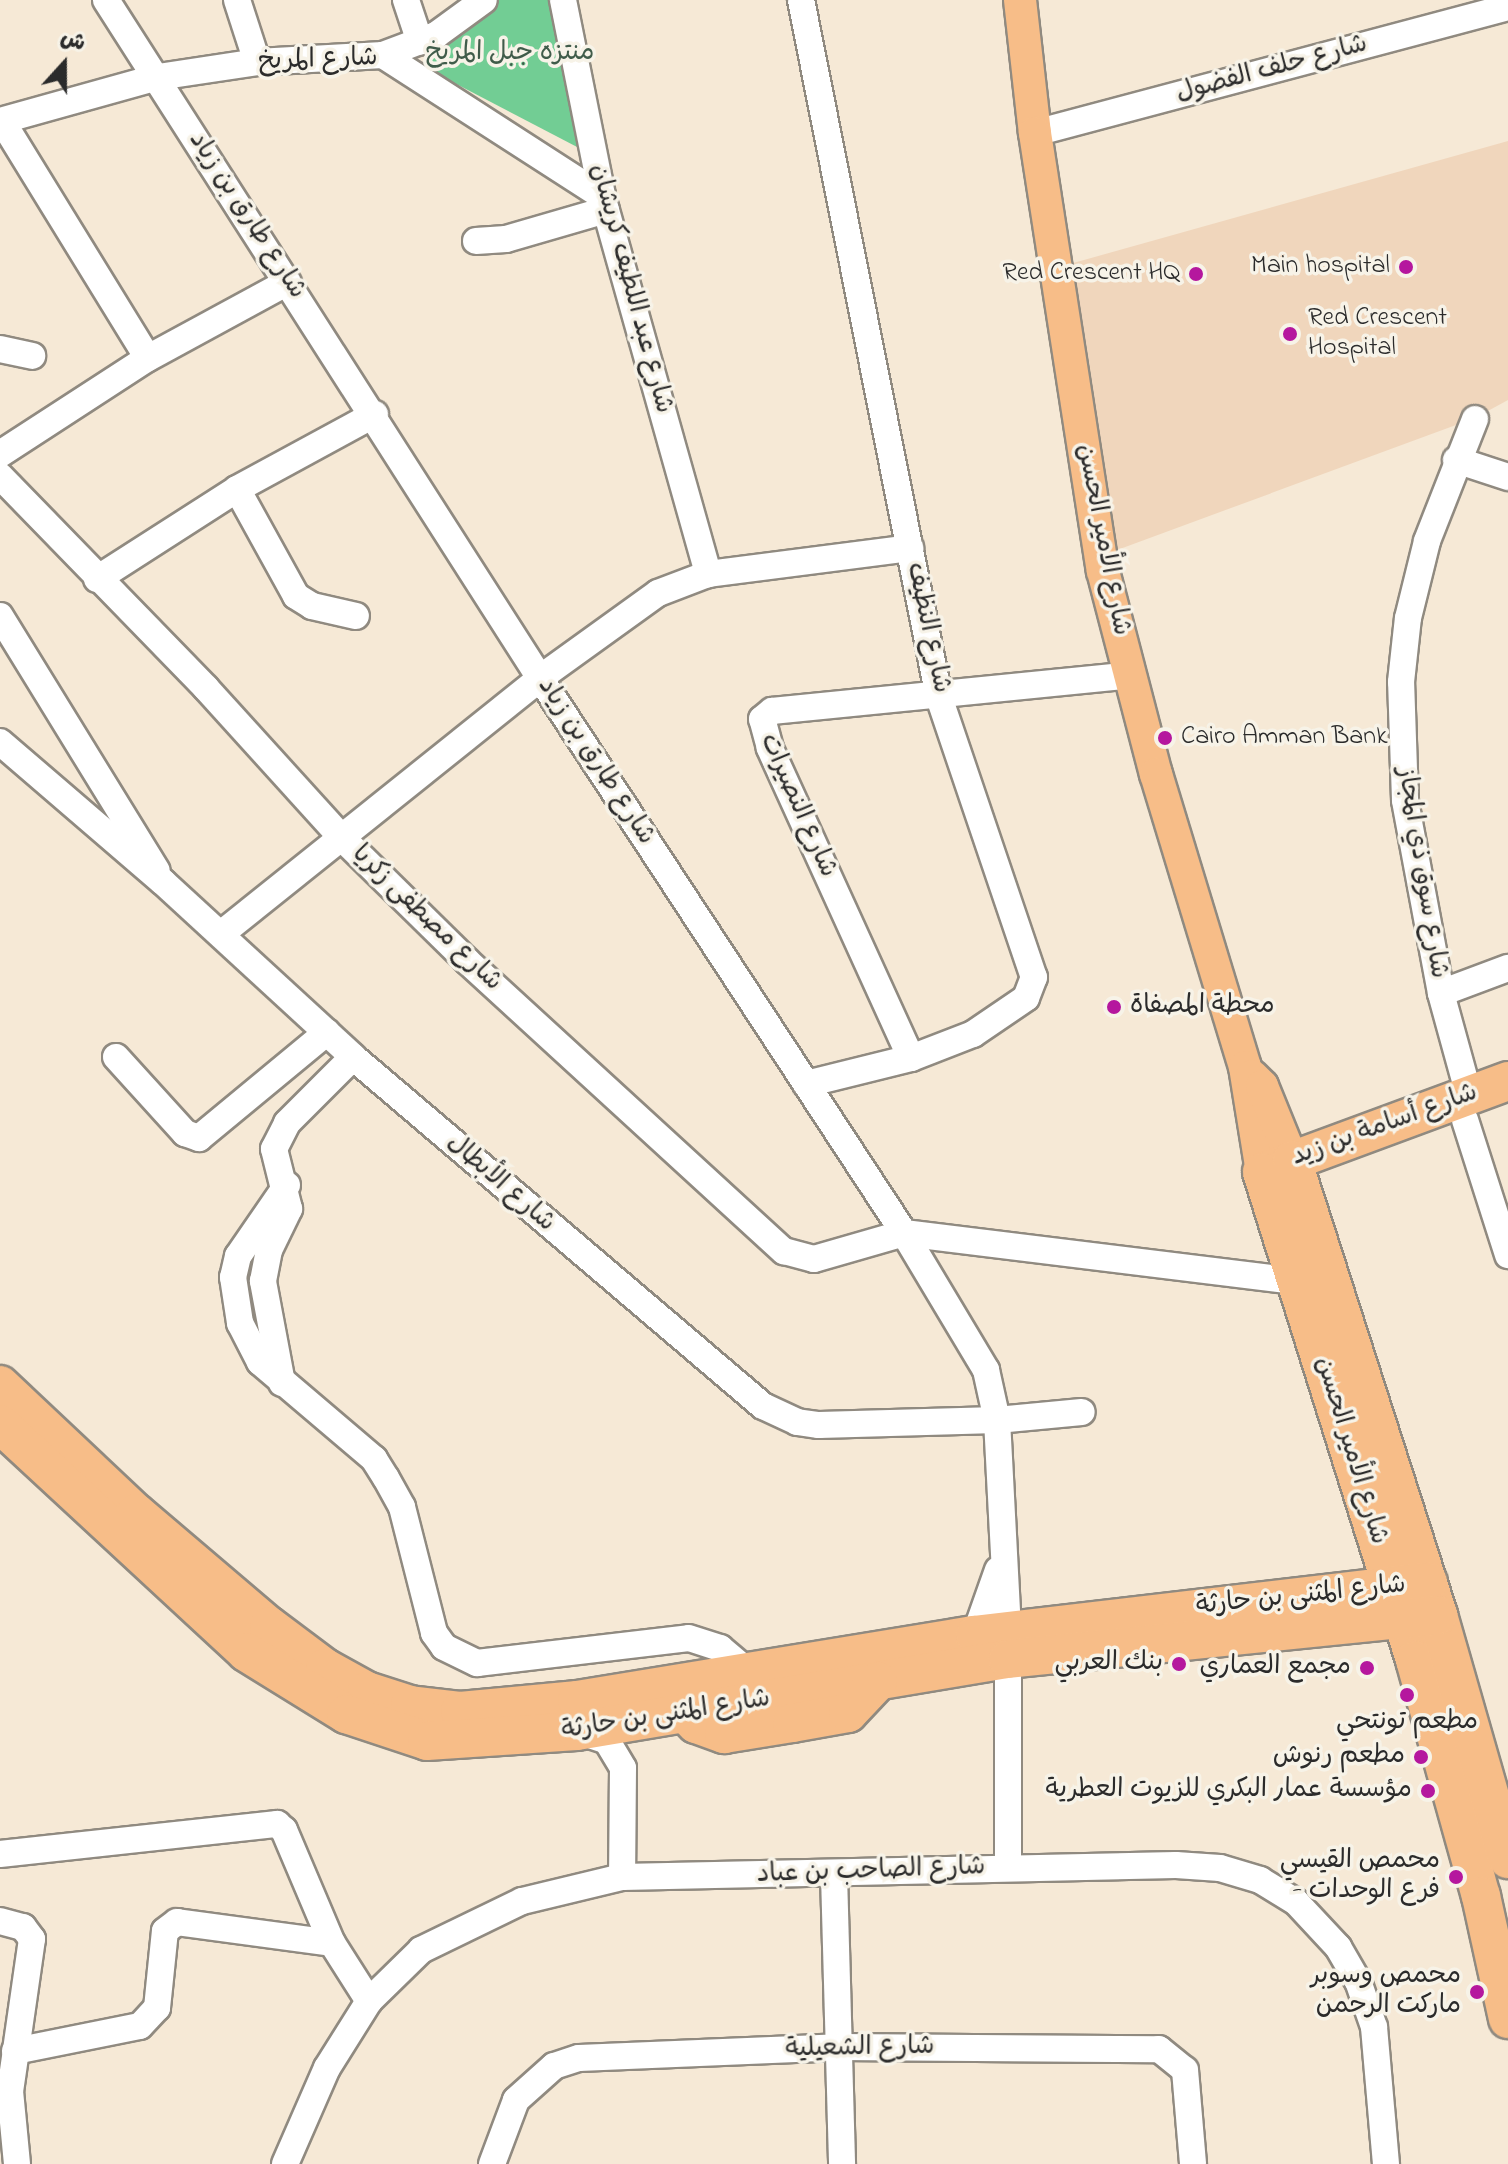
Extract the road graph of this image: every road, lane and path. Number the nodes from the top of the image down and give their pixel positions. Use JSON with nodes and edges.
{"nodes":[{"id":1,"x":106,"y":0,"type":"edge"},
{"id":2,"x":237,"y":0,"type":"edge"},
{"id":3,"x":406,"y":0,"type":"edge"},
{"id":4,"x":484,"y":0,"type":"edge"},
{"id":5,"x":563,"y":0,"type":"edge"},
{"id":6,"x":1020,"y":0,"type":"edge"},
{"id":7,"x":795,"y":5,"type":"edge"},
{"id":8,"x":1508,"y":7,"type":"edge"},
{"id":9,"x":420,"y":42,"type":"junction"},
{"id":10,"x":383,"y":55,"type":"junction"},
{"id":11,"x":257,"y":62,"type":"junction"},
{"id":12,"x":158,"y":77,"type":"junction"},
{"id":13,"x":1,"y":121,"type":"edge"},
{"id":14,"x":1035,"y":133,"type":"junction"},
{"id":15,"x":604,"y":203,"type":"junction"},
{"id":16,"x":476,"y":241,"type":"dead end"},
{"id":17,"x":288,"y":282,"type":"junction"},
{"id":18,"x":0,"y":349,"type":"edge"},
{"id":19,"x":32,"y":356,"type":"dead end"},
{"id":20,"x":148,"y":358,"type":"junction"},
{"id":21,"x":375,"y":414,"type":"junction"},
{"id":22,"x":1475,"y":419,"type":"dead end"},
{"id":23,"x":0,"y":454,"type":"edge"},
{"id":24,"x":1456,"y":460,"type":"junction"},
{"id":25,"x":0,"y":476,"type":"edge"},
{"id":26,"x":1508,"y":477,"type":"edge"},
{"id":27,"x":237,"y":489,"type":"junction"},
{"id":28,"x":910,"y":548,"type":"junction"},
{"id":29,"x":708,"y":574,"type":"junction"},
{"id":30,"x":97,"y":579,"type":"junction"},
{"id":31,"x":0,"y":616,"type":"edge"},
{"id":32,"x":356,"y":616,"type":"dead end"},
{"id":33,"x":1130,"y":675,"type":"junction"},
{"id":34,"x":540,"y":678,"type":"junction"},
{"id":35,"x":939,"y":697,"type":"junction"},
{"id":36,"x":0,"y":742,"type":"edge"},
{"id":37,"x":342,"y":838,"type":"junction"},
{"id":38,"x":163,"y":882,"type":"junction"},
{"id":39,"x":221,"y":934,"type":"junction"},
{"id":40,"x":1508,"y":968,"type":"edge"},
{"id":41,"x":1441,"y":993,"type":"junction"},
{"id":42,"x":327,"y":1032,"type":"junction"},
{"id":43,"x":116,"y":1057,"type":"dead end"},
{"id":44,"x":353,"y":1057,"type":"junction"},
{"id":45,"x":911,"y":1058,"type":"junction"},
{"id":46,"x":1508,"y":1081,"type":"edge"},
{"id":47,"x":806,"y":1084,"type":"junction"},
{"id":48,"x":1508,"y":1106,"type":"edge"},
{"id":49,"x":1467,"y":1107,"type":"junction"},
{"id":50,"x":1295,"y":1184,"type":"junction"},
{"id":51,"x":904,"y":1233,"type":"junction"},
{"id":52,"x":1508,"y":1255,"type":"edge"},
{"id":53,"x":1297,"y":1281,"type":"junction"},
{"id":54,"x":0,"y":1385,"type":"edge"},
{"id":55,"x":1082,"y":1412,"type":"dead end"},
{"id":56,"x":997,"y":1420,"type":"junction"},
{"id":57,"x":0,"y":1424,"type":"edge"},
{"id":58,"x":1376,"y":1534,"type":"junction"},
{"id":59,"x":1415,"y":1601,"type":"junction"},
{"id":60,"x":1352,"y":1608,"type":"junction"},
{"id":61,"x":257,"y":1639,"type":"junction"},
{"id":62,"x":997,"y":1641,"type":"junction"},
{"id":63,"x":1415,"y":1660,"type":"junction"},
{"id":64,"x":746,"y":1670,"type":"junction"},
{"id":65,"x":577,"y":1731,"type":"junction"},
{"id":66,"x":1507,"y":1852,"type":"edge"},
{"id":67,"x":0,"y":1854,"type":"edge"},
{"id":68,"x":1008,"y":1867,"type":"junction"},
{"id":69,"x":834,"y":1875,"type":"junction"},
{"id":70,"x":622,"y":1877,"type":"junction"},
{"id":71,"x":1495,"y":1892,"type":"edge"},
{"id":72,"x":0,"y":1921,"type":"edge"},
{"id":73,"x":332,"y":1943,"type":"junction"},
{"id":74,"x":369,"y":2001,"type":"junction"},
{"id":75,"x":1508,"y":2019,"type":"edge"},
{"id":76,"x":838,"y":2047,"type":"junction"},
{"id":77,"x":15,"y":2051,"type":"junction"},
{"id":78,"x":17,"y":2164,"type":"edge"},
{"id":79,"x":285,"y":2164,"type":"edge"},
{"id":80,"x":492,"y":2164,"type":"edge"},
{"id":81,"x":842,"y":2164,"type":"edge"},
{"id":82,"x":1193,"y":2164,"type":"edge"},
{"id":83,"x":1386,"y":2164,"type":"edge"}],
"edges":[{"from":1,"to":12,"type":"street","name":"شارع طارق بن زياد"},
{"from":2,"to":11,"type":"street"},
{"from":3,"to":9,"type":"street"},
{"from":4,"to":9,"type":"street"},
{"from":5,"to":15,"type":"street","name":"شارع عبد اللطيف كريشان"},
{"from":6,"to":14,"type":"main road","name":"شارع الأمير الحسن"},
{"from":7,"to":28,"type":"street","name":"شارع النظيف"},
{"from":8,"to":14,"type":"street","name":"شارع حلف الفضول"},
{"from":9,"to":10,"type":"street"},
{"from":10,"to":11,"type":"street","name":"شارع المريخ"},
{"from":10,"to":15,"type":"street","name":"شارع المريخ"},
{"from":11,"to":12,"type":"street","name":"شارع المريخ"},
{"from":12,"to":13,"type":"street","name":"شارع المريخ"},
{"from":12,"to":17,"type":"street","name":"شارع طارق بن زياد"},
{"from":13,"to":20,"type":"street"},
{"from":14,"to":33,"type":"main road","name":"شارع الأمير الحسن"},
{"from":15,"to":16,"type":"street"},
{"from":15,"to":29,"type":"street","name":"شارع عبد اللطيف كريشان"},
{"from":17,"to":20,"type":"street"},
{"from":17,"to":21,"type":"street","name":"شارع طارق بن زياد"},
{"from":18,"to":19,"type":"street"},
{"from":20,"to":23,"type":"street"},
{"from":21,"to":27,"type":"street"},
{"from":21,"to":34,"type":"street","name":"شارع طارق بن زياد"},
{"from":22,"to":24,"type":"street","name":"شارع سوق ذي المجاز"},
{"from":24,"to":26,"type":"street"},
{"from":24,"to":41,"type":"street","name":"شارع سوق ذي المجاز"},
{"from":25,"to":30,"type":"street","name":"شارع مصطفى زكريا"},
{"from":27,"to":30,"type":"street"},
{"from":27,"to":32,"type":"street"},
{"from":28,"to":29,"type":"street"},
{"from":28,"to":35,"type":"street","name":"شارع النظيف"},
{"from":29,"to":34,"type":"street"},
{"from":30,"to":37,"type":"street","name":"شارع مصطفى زكريا"},
{"from":31,"to":38,"type":"street"},
{"from":33,"to":35,"type":"street","name":"شارع النصيرات"},
{"from":33,"to":50,"type":"main road","name":"شارع الأمير الحسن"},
{"from":34,"to":37,"type":"street"},
{"from":34,"to":47,"type":"street","name":"شارع طارق بن زياد"},
{"from":35,"to":45,"type":"street","name":"شارع النظيف"},
{"from":35,"to":45,"type":"street","name":"شارع النصيرات"},
{"from":36,"to":38,"type":"street","name":"شارع الأبطال"},
{"from":37,"to":39,"type":"street"},
{"from":37,"to":51,"type":"street","name":"شارع مصطفى زكريا"},
{"from":38,"to":39,"type":"street","name":"شارع الأبطال"},
{"from":39,"to":42,"type":"street","name":"شارع الأبطال"},
{"from":40,"to":41,"type":"street"},
{"from":41,"to":49,"type":"street","name":"شارع سوق ذي المجاز"},
{"from":42,"to":43,"type":"street"},
{"from":42,"to":44,"type":"street","name":"شارع الأبطال"},
{"from":44,"to":56,"type":"street","name":"شارع الأبطال"},
{"from":44,"to":64,"type":"street"},
{"from":45,"to":47,"type":"street","name":"شارع النظيف"},
{"from":46,"to":49,"type":"highway","name":"شارع أسامة بن زيد"},
{"from":47,"to":51,"type":"street","name":"شارع طارق بن زياد"},
{"from":48,"to":49,"type":"highway","name":"شارع أسامة بن زيد"},
{"from":49,"to":50,"type":"highway","name":"شارع أسامة بن زيد"},
{"from":49,"to":52,"type":"street","name":"شارع سوق ذي المجاز"},
{"from":50,"to":53,"type":"highway","name":"شارع الأمير الحسن"},
{"from":50,"to":59,"type":"highway","name":"شارع الأمير الحسن"},
{"from":51,"to":53,"type":"street"},
{"from":51,"to":56,"type":"street","name":"شارع طارق بن زياد"},
{"from":53,"to":58,"type":"highway","name":"شارع الأمير الحسن"},
{"from":54,"to":61,"type":"highway","name":"شارع المثنى بن حارثة"},
{"from":55,"to":56,"type":"street","name":"شارع الأبطال"},
{"from":56,"to":62,"type":"street","name":"شارع طارق بن زياد"},
{"from":57,"to":61,"type":"highway","name":"شارع المثنى بن حارثة"},
{"from":58,"to":59,"type":"highway","name":"شارع الأمير الحسن"},
{"from":58,"to":60,"type":"highway"},
{"from":59,"to":60,"type":"highway","name":"شارع المثنى بن حارثة"},
{"from":59,"to":63,"type":"highway","name":"شارع الأمير الحسن"},
{"from":59,"to":66,"type":"highway","name":"شارع الأمير الحسن"},
{"from":60,"to":62,"type":"highway","name":"شارع المثنى بن حارثة"},
{"from":60,"to":63,"type":"highway"},
{"from":61,"to":64,"type":"highway","name":"شارع المثنى بن حارثة"},
{"from":61,"to":65,"type":"highway","name":"شارع المثنى بن حارثة"},
{"from":62,"to":64,"type":"highway","name":"شارع المثنى بن حارثة"},
{"from":62,"to":65,"type":"highway","name":"شارع المثنى بن حارثة"},
{"from":62,"to":68,"type":"street","name":"شارع طارق بن زياد"},
{"from":63,"to":71,"type":"highway","name":"شارع الأمير الحسن"},
{"from":65,"to":70,"type":"street"},
{"from":67,"to":73,"type":"street"},
{"from":68,"to":69,"type":"street","name":"شارع الصاحب بن عباد"},
{"from":68,"to":83,"type":"street","name":"شارع الصاحب بن عباد"},
{"from":69,"to":70,"type":"street","name":"شارع الصاحب بن عباد"},
{"from":69,"to":76,"type":"street"},
{"from":70,"to":74,"type":"street","name":"شارع الصاحب بن عباد"},
{"from":71,"to":75,"type":"highway","name":"شارع الأمير الحسن"},
{"from":72,"to":77,"type":"street"},
{"from":73,"to":74,"type":"street"},
{"from":73,"to":77,"type":"street"},
{"from":74,"to":79,"type":"street","name":"شارع الصاحب بن عباد"},
{"from":76,"to":80,"type":"street","name":"شارع الشعيلية"},
{"from":76,"to":81,"type":"street"},
{"from":76,"to":82,"type":"street","name":"شارع الشعيلية"},
{"from":77,"to":78,"type":"street"}]}
